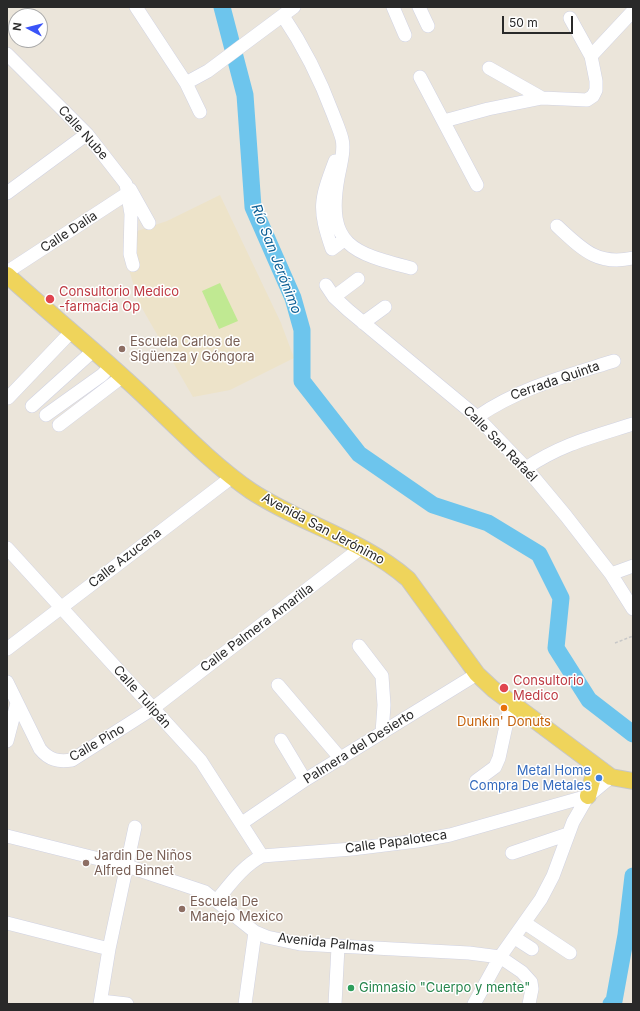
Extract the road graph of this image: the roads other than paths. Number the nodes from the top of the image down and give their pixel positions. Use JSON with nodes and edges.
{"nodes":[{"id":1,"x":136,"y":7,"type":"edge"},
{"id":2,"x":294,"y":7,"type":"edge"},
{"id":3,"x":393,"y":7,"type":"edge"},
{"id":4,"x":419,"y":7,"type":"edge"},
{"id":5,"x":633,"y":11,"type":"edge"},
{"id":6,"x":283,"y":16,"type":"junction"},
{"id":7,"x":570,"y":18,"type":"dead end"},
{"id":8,"x":428,"y":26,"type":"dead end"},
{"id":9,"x":405,"y":35,"type":"dead end"},
{"id":10,"x":7,"y":54,"type":"edge"},
{"id":11,"x":591,"y":56,"type":"junction"},
{"id":12,"x":489,"y":68,"type":"dead end"},
{"id":13,"x":420,"y":77,"type":"dead end"},
{"id":14,"x":186,"y":83,"type":"junction"},
{"id":15,"x":542,"y":98,"type":"junction"},
{"id":16,"x":200,"y":112,"type":"dead end"},
{"id":17,"x":444,"y":120,"type":"junction"},
{"id":18,"x":87,"y":134,"type":"junction"},
{"id":19,"x":477,"y":185,"type":"dead end"},
{"id":20,"x":128,"y":189,"type":"junction"},
{"id":21,"x":7,"y":193,"type":"edge"},
{"id":22,"x":149,"y":223,"type":"dead end"},
{"id":23,"x":557,"y":226,"type":"dead end"},
{"id":24,"x":633,"y":258,"type":"edge"},
{"id":25,"x":133,"y":265,"type":"dead end"},
{"id":26,"x":411,"y":268,"type":"dead end"},
{"id":27,"x":7,"y":273,"type":"edge"},
{"id":28,"x":358,"y":279,"type":"dead end"},
{"id":29,"x":326,"y":285,"type":"dead end"},
{"id":30,"x":334,"y":297,"type":"junction"},
{"id":31,"x":385,"y":307,"type":"dead end"},
{"id":32,"x":363,"y":323,"type":"junction"},
{"id":33,"x":71,"y":332,"type":"junction"},
{"id":34,"x":93,"y":351,"type":"junction"},
{"id":35,"x":614,"y":361,"type":"dead end"},
{"id":36,"x":117,"y":371,"type":"junction"},
{"id":37,"x":8,"y":398,"type":"dead end"},
{"id":38,"x":32,"y":406,"type":"dead end"},
{"id":39,"x":46,"y":415,"type":"dead end"},
{"id":40,"x":478,"y":417,"type":"junction"},
{"id":41,"x":633,"y":424,"type":"edge"},
{"id":42,"x":59,"y":425,"type":"dead end"},
{"id":43,"x":526,"y":468,"type":"junction"},
{"id":44,"x":232,"y":477,"type":"junction"},
{"id":45,"x":362,"y":547,"type":"junction"},
{"id":46,"x":7,"y":548,"type":"edge"},
{"id":47,"x":633,"y":566,"type":"edge"},
{"id":48,"x":611,"y":574,"type":"junction"},
{"id":49,"x":62,"y":607,"type":"junction"},
{"id":50,"x":633,"y":608,"type":"edge"},
{"id":51,"x":13,"y":639,"type":"edge"},
{"id":52,"x":359,"y":646,"type":"dead end"},
{"id":53,"x":7,"y":649,"type":"edge"},
{"id":54,"x":478,"y":674,"type":"junction"},
{"id":55,"x":278,"y":685,"type":"dead end"},
{"id":56,"x":11,"y":692,"type":"edge"},
{"id":57,"x":511,"y":703,"type":"junction"},
{"id":58,"x":152,"y":709,"type":"junction"},
{"id":59,"x":382,"y":733,"type":"junction"},
{"id":60,"x":281,"y":740,"type":"dead end"},
{"id":61,"x":7,"y":741,"type":"edge"},
{"id":62,"x":341,"y":759,"type":"junction"},
{"id":63,"x":592,"y":763,"type":"junction"},
{"id":64,"x":611,"y":777,"type":"junction"},
{"id":65,"x":305,"y":780,"type":"junction"},
{"id":66,"x":476,"y":781,"type":"dead end"},
{"id":67,"x":632,"y":781,"type":"edge"},
{"id":68,"x":588,"y":796,"type":"junction"},
{"id":69,"x":242,"y":824,"type":"junction"},
{"id":70,"x":135,"y":827,"type":"dead end"},
{"id":71,"x":568,"y":834,"type":"junction"},
{"id":72,"x":7,"y":836,"type":"edge"},
{"id":73,"x":512,"y":853,"type":"dead end"},
{"id":74,"x":262,"y":856,"type":"junction"},
{"id":75,"x":127,"y":866,"type":"junction"},
{"id":76,"x":217,"y":900,"type":"junction"},
{"id":77,"x":7,"y":923,"type":"edge"},
{"id":78,"x":525,"y":923,"type":"junction"},
{"id":79,"x":255,"y":932,"type":"junction"},
{"id":80,"x":514,"y":938,"type":"junction"},
{"id":81,"x":338,"y":947,"type":"junction"},
{"id":82,"x":532,"y":949,"type":"dead end"},
{"id":83,"x":109,"y":950,"type":"junction"},
{"id":84,"x":570,"y":953,"type":"dead end"},
{"id":85,"x":500,"y":957,"type":"junction"},
{"id":86,"x":100,"y":1003,"type":"edge"},
{"id":87,"x":127,"y":1004,"type":"edge"},
{"id":88,"x":244,"y":1004,"type":"edge"},
{"id":89,"x":335,"y":1004,"type":"edge"},
{"id":90,"x":474,"y":1004,"type":"edge"},
{"id":91,"x":529,"y":1004,"type":"edge"}],
"edges":[{"from":1,"to":14,"type":"street"},
{"from":2,"to":6,"type":"street"},
{"from":3,"to":9,"type":"street"},
{"from":4,"to":8,"type":"street"},
{"from":5,"to":11,"type":"street"},
{"from":6,"to":14,"type":"street"},
{"from":6,"to":26,"type":"street"},
{"from":7,"to":11,"type":"street"},
{"from":10,"to":18,"type":"street","name":"Calle Nube"},
{"from":11,"to":15,"type":"street"},
{"from":12,"to":15,"type":"street"},
{"from":13,"to":17,"type":"street"},
{"from":14,"to":16,"type":"street"},
{"from":15,"to":17,"type":"street"},
{"from":17,"to":19,"type":"street"},
{"from":18,"to":20,"type":"street","name":"Calle Nube"},
{"from":18,"to":21,"type":"street"},
{"from":20,"to":22,"type":"street","name":"Calle Nube"},
{"from":20,"to":25,"type":"street"},
{"from":20,"to":27,"type":"street","name":"Calle Dalia"},
{"from":23,"to":24,"type":"street"},
{"from":27,"to":33,"type":"main road","name":"Avenida San Jerónimo"},
{"from":28,"to":30,"type":"street"},
{"from":29,"to":30,"type":"street","name":"Calle San Rafaél"},
{"from":30,"to":32,"type":"street","name":"Calle San Rafaél"},
{"from":31,"to":32,"type":"street"},
{"from":32,"to":40,"type":"street","name":"Calle San Rafaél"},
{"from":33,"to":34,"type":"main road","name":"Avenida San Jerónimo"},
{"from":33,"to":37,"type":"street"},
{"from":34,"to":36,"type":"main road","name":"Avenida San Jerónimo"},
{"from":34,"to":38,"type":"street"},
{"from":35,"to":40,"type":"street","name":"Cerrada Quinta"},
{"from":36,"to":39,"type":"street"},
{"from":36,"to":42,"type":"street"},
{"from":36,"to":44,"type":"main road","name":"Avenida San Jerónimo"},
{"from":40,"to":43,"type":"street","name":"Calle San Rafaél"},
{"from":41,"to":43,"type":"street"},
{"from":43,"to":48,"type":"street","name":"Calle San Rafaél"},
{"from":44,"to":45,"type":"main road","name":"Avenida San Jerónimo"},
{"from":44,"to":49,"type":"street","name":"Calle Azucena"},
{"from":45,"to":54,"type":"main road","name":"Avenida San Jerónimo"},
{"from":45,"to":58,"type":"street","name":"Calle Palmera Amarilla"},
{"from":46,"to":49,"type":"street","name":"Calle Tulipán"},
{"from":47,"to":48,"type":"street"},
{"from":48,"to":50,"type":"street","name":"Calle San Rafaél"},
{"from":49,"to":51,"type":"street","name":"Calle Azucena"},
{"from":49,"to":58,"type":"street","name":"Calle Tulipán"},
{"from":51,"to":53,"type":"street","name":"Calle Azucena"},
{"from":52,"to":59,"type":"street"},
{"from":54,"to":57,"type":"main road","name":"Avenida San Jerónimo"},
{"from":54,"to":59,"type":"street","name":"Palmera del Desierto"},
{"from":55,"to":62,"type":"street"},
{"from":56,"to":58,"type":"street","name":"Calle Pino"},
{"from":56,"to":61,"type":"street"},
{"from":57,"to":63,"type":"main road","name":"Avenida San Jerónimo"},
{"from":57,"to":66,"type":"street"},
{"from":58,"to":69,"type":"street","name":"Calle Tulipán"},
{"from":59,"to":62,"type":"street","name":"Palmera del Desierto"},
{"from":60,"to":65,"type":"street"},
{"from":62,"to":65,"type":"street","name":"Palmera del Desierto"},
{"from":63,"to":64,"type":"main road","name":"Avenida San Jerónimo"},
{"from":63,"to":68,"type":"main road"},
{"from":64,"to":67,"type":"main road","name":"Avenida San Jerónimo"},
{"from":64,"to":68,"type":"street"},
{"from":65,"to":69,"type":"street","name":"Palmera del Desierto"},
{"from":68,"to":71,"type":"street"},
{"from":68,"to":74,"type":"street","name":"Calle Papaloteca"},
{"from":69,"to":74,"type":"street","name":"Calle Tulipán"},
{"from":70,"to":75,"type":"street"},
{"from":71,"to":73,"type":"street"},
{"from":71,"to":78,"type":"street"},
{"from":72,"to":75,"type":"street","name":"Avenida Palmas"},
{"from":74,"to":76,"type":"street","name":"Calle Papaloteca"},
{"from":75,"to":76,"type":"street","name":"Avenida Palmas"},
{"from":75,"to":83,"type":"street"},
{"from":76,"to":79,"type":"street","name":"Avenida Palmas"},
{"from":77,"to":83,"type":"street"},
{"from":78,"to":80,"type":"street"},
{"from":78,"to":84,"type":"street"},
{"from":79,"to":81,"type":"street","name":"Avenida Palmas"},
{"from":79,"to":88,"type":"street"},
{"from":80,"to":82,"type":"street"},
{"from":80,"to":85,"type":"street"},
{"from":81,"to":85,"type":"street","name":"Avenida Palmas"},
{"from":81,"to":89,"type":"street"},
{"from":83,"to":86,"type":"street"},
{"from":85,"to":90,"type":"street"},
{"from":85,"to":91,"type":"street"},
{"from":86,"to":87,"type":"street"}]}
